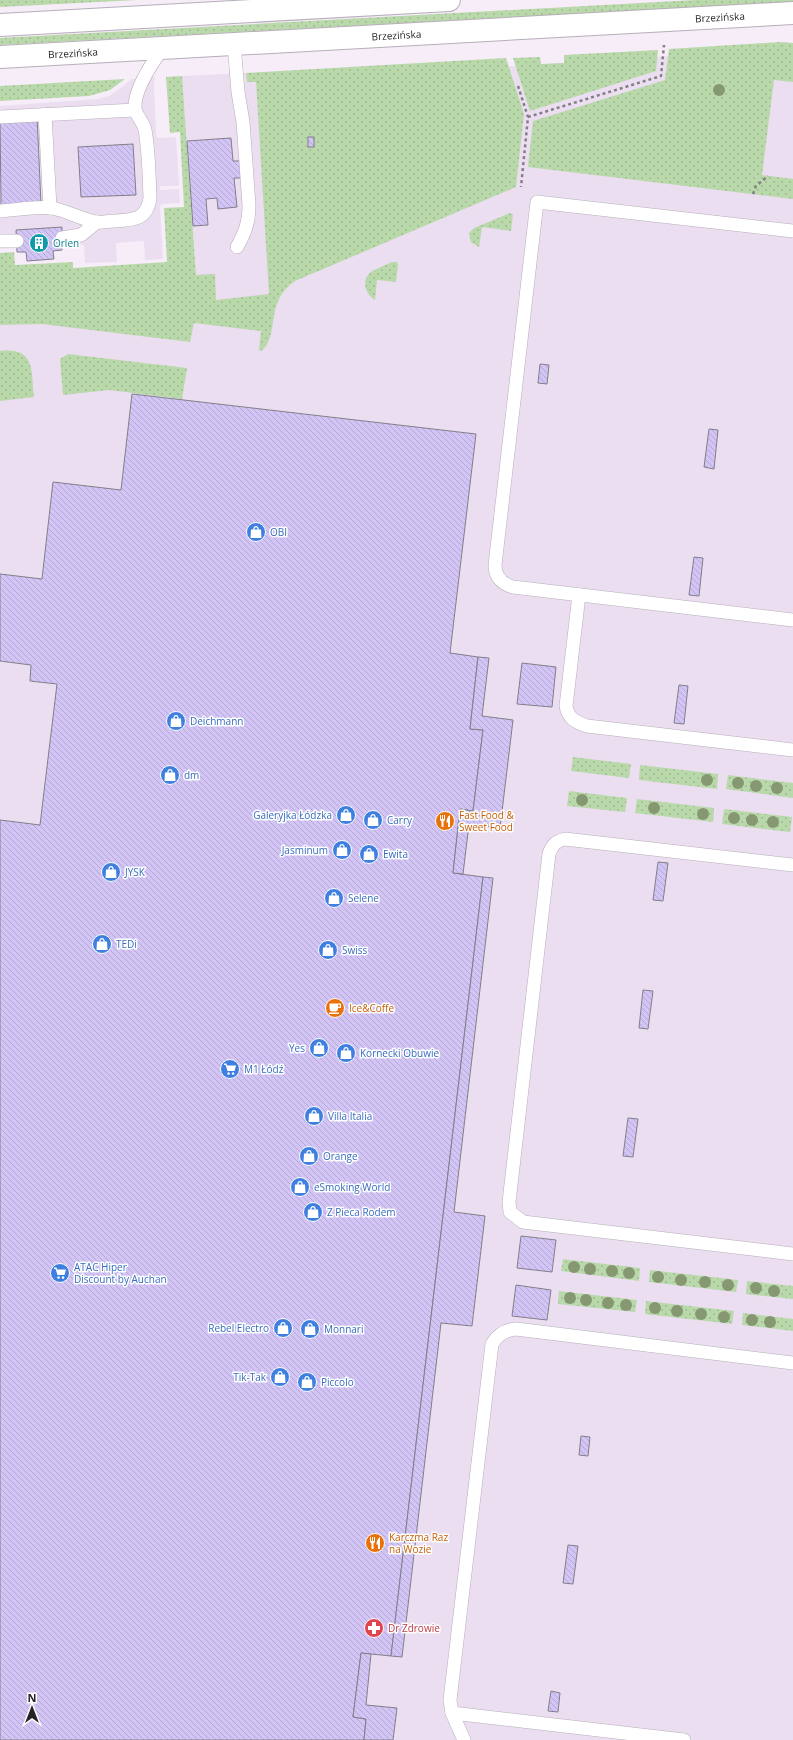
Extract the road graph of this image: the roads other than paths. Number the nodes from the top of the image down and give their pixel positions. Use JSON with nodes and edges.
{"nodes":[{"id":1,"x":449,"y":0,"type":"edge"},
{"id":2,"x":793,"y":13,"type":"edge"},
{"id":3,"x":0,"y":24,"type":"edge"},
{"id":4,"x":234,"y":44,"type":"junction"},
{"id":5,"x":163,"y":48,"type":"junction"},
{"id":6,"x":0,"y":57,"type":"edge"},
{"id":7,"x":135,"y":110,"type":"junction"},
{"id":8,"x":45,"y":114,"type":"junction"},
{"id":9,"x":0,"y":117,"type":"edge"},
{"id":10,"x":50,"y":208,"type":"junction"},
{"id":11,"x":0,"y":211,"type":"edge"},
{"id":12,"x":97,"y":222,"type":"junction"},
{"id":13,"x":793,"y":231,"type":"edge"},
{"id":14,"x":62,"y":238,"type":"dead end"},
{"id":15,"x":0,"y":241,"type":"edge"},
{"id":16,"x":17,"y":241,"type":"dead end"},
{"id":17,"x":237,"y":247,"type":"dead end"},
{"id":18,"x":579,"y":595,"type":"junction"},
{"id":19,"x":793,"y":620,"type":"edge"},
{"id":20,"x":793,"y":750,"type":"edge"},
{"id":21,"x":793,"y":865,"type":"edge"},
{"id":22,"x":793,"y":1254,"type":"edge"},
{"id":23,"x":793,"y":1363,"type":"edge"},
{"id":24,"x":452,"y":1713,"type":"junction"},
{"id":25,"x":464,"y":1740,"type":"edge"},
{"id":26,"x":684,"y":1740,"type":"edge"}],
"edges":[{"from":1,"to":3,"type":"street"},
{"from":2,"to":4,"type":"street","name":"Brzezińska"},
{"from":4,"to":5,"type":"street","name":"Brzezińska"},
{"from":4,"to":17,"type":"lane"},
{"from":5,"to":6,"type":"street","name":"Brzezińska"},
{"from":5,"to":7,"type":"lane"},
{"from":7,"to":8,"type":"lane"},
{"from":7,"to":12,"type":"lane"},
{"from":8,"to":9,"type":"lane"},
{"from":8,"to":10,"type":"lane"},
{"from":10,"to":11,"type":"lane"},
{"from":10,"to":12,"type":"lane"},
{"from":12,"to":14,"type":"lane"},
{"from":13,"to":18,"type":"lane"},
{"from":15,"to":16,"type":"lane"},
{"from":18,"to":19,"type":"lane"},
{"from":18,"to":20,"type":"lane"},
{"from":21,"to":22,"type":"lane"},
{"from":23,"to":24,"type":"lane"},
{"from":24,"to":25,"type":"lane"},
{"from":24,"to":26,"type":"lane"}]}
